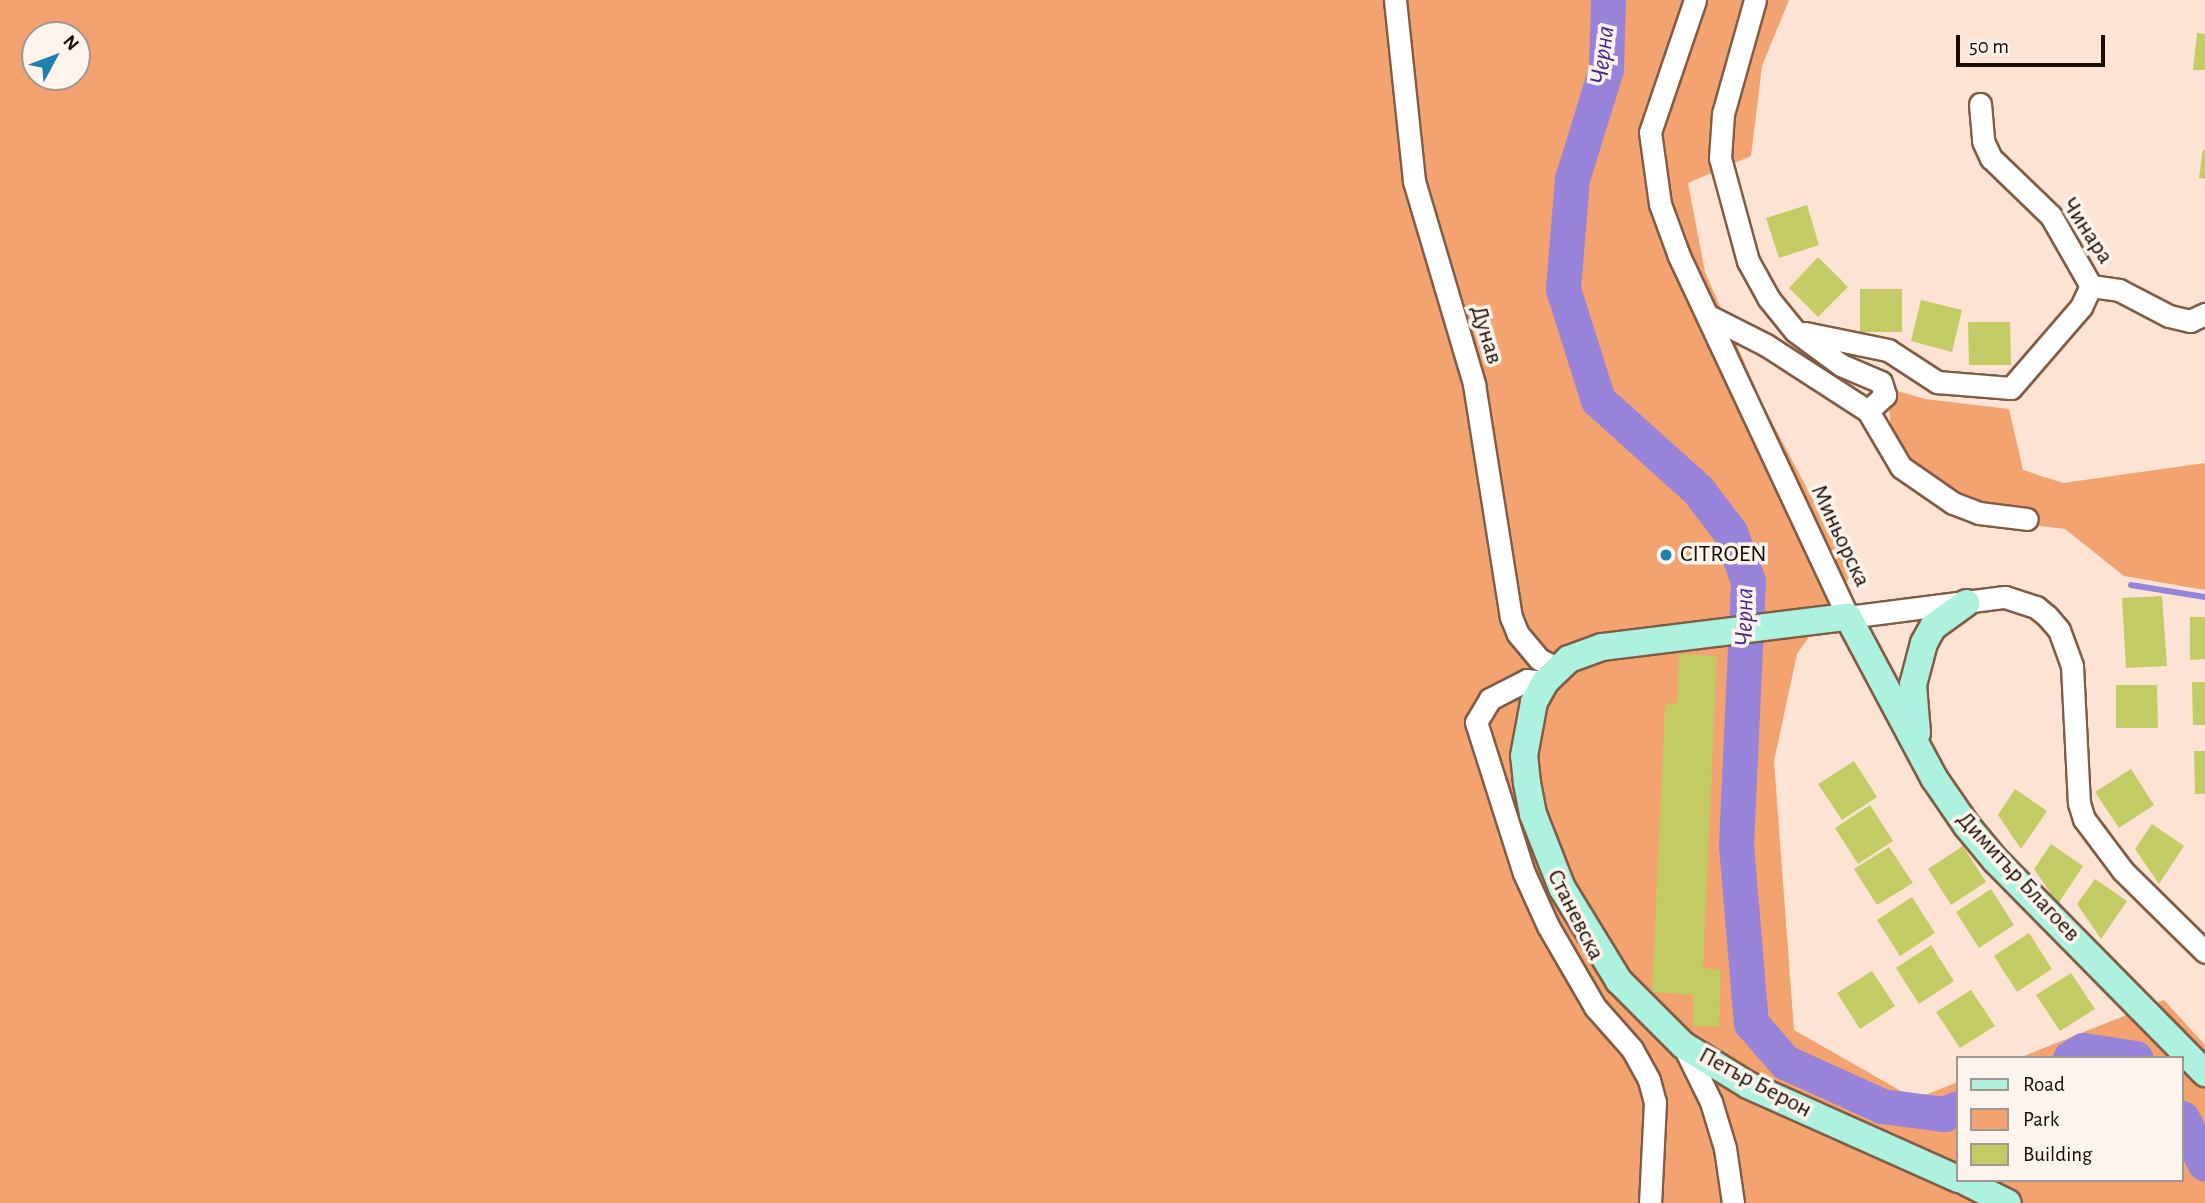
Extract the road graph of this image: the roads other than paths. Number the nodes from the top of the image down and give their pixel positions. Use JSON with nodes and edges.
{"nodes":[{"id":1,"x":1395,"y":0,"type":"edge"},
{"id":2,"x":1695,"y":0,"type":"edge"},
{"id":3,"x":1755,"y":0,"type":"edge"},
{"id":4,"x":1980,"y":104,"type":"dead end"},
{"id":5,"x":2091,"y":286,"type":"junction"},
{"id":6,"x":2205,"y":314,"type":"edge"},
{"id":7,"x":1707,"y":315,"type":"junction"},
{"id":8,"x":1796,"y":331,"type":"junction"},
{"id":9,"x":1868,"y":411,"type":"junction"},
{"id":10,"x":2027,"y":519,"type":"dead end"},
{"id":11,"x":1966,"y":603,"type":"junction"},
{"id":12,"x":1848,"y":617,"type":"junction"},
{"id":13,"x":1551,"y":676,"type":"junction"},
{"id":14,"x":1919,"y":752,"type":"junction"},
{"id":15,"x":2205,"y":952,"type":"edge"},
{"id":16,"x":1683,"y":1045,"type":"junction"},
{"id":17,"x":2205,"y":1073,"type":"edge"},
{"id":18,"x":1956,"y":1178,"type":"edge"},
{"id":19,"x":1964,"y":1182,"type":"edge"},
{"id":20,"x":1650,"y":1203,"type":"edge"},
{"id":21,"x":1733,"y":1203,"type":"edge"},
{"id":22,"x":2008,"y":1203,"type":"edge"}],
"edges":[{"from":1,"to":13,"type":"street","name":"Дунав"},
{"from":2,"to":7,"type":"street","name":"Миньорска"},
{"from":3,"to":8,"type":"street"},
{"from":4,"to":5,"type":"street","name":"Чинара"},
{"from":5,"to":6,"type":"street","name":"Чинара"},
{"from":5,"to":8,"type":"street"},
{"from":7,"to":9,"type":"street"},
{"from":7,"to":12,"type":"street","name":"Миньорска"},
{"from":8,"to":9,"type":"street"},
{"from":9,"to":10,"type":"street"},
{"from":11,"to":12,"type":"street","name":"Миньорска"},
{"from":11,"to":14,"type":"main road"},
{"from":11,"to":15,"type":"street","name":"Миньорска"},
{"from":12,"to":13,"type":"main road"},
{"from":12,"to":14,"type":"main road","name":"Димитър Благоев"},
{"from":13,"to":16,"type":"main road","name":"Петър Берон"},
{"from":13,"to":20,"type":"street","name":"Станевска"},
{"from":14,"to":17,"type":"main road","name":"Димитър Благоев"},
{"from":16,"to":18,"type":"main road","name":"Петър Берон"},
{"from":16,"to":21,"type":"street"},
{"from":19,"to":22,"type":"main road","name":"Петър Берон"}]}
